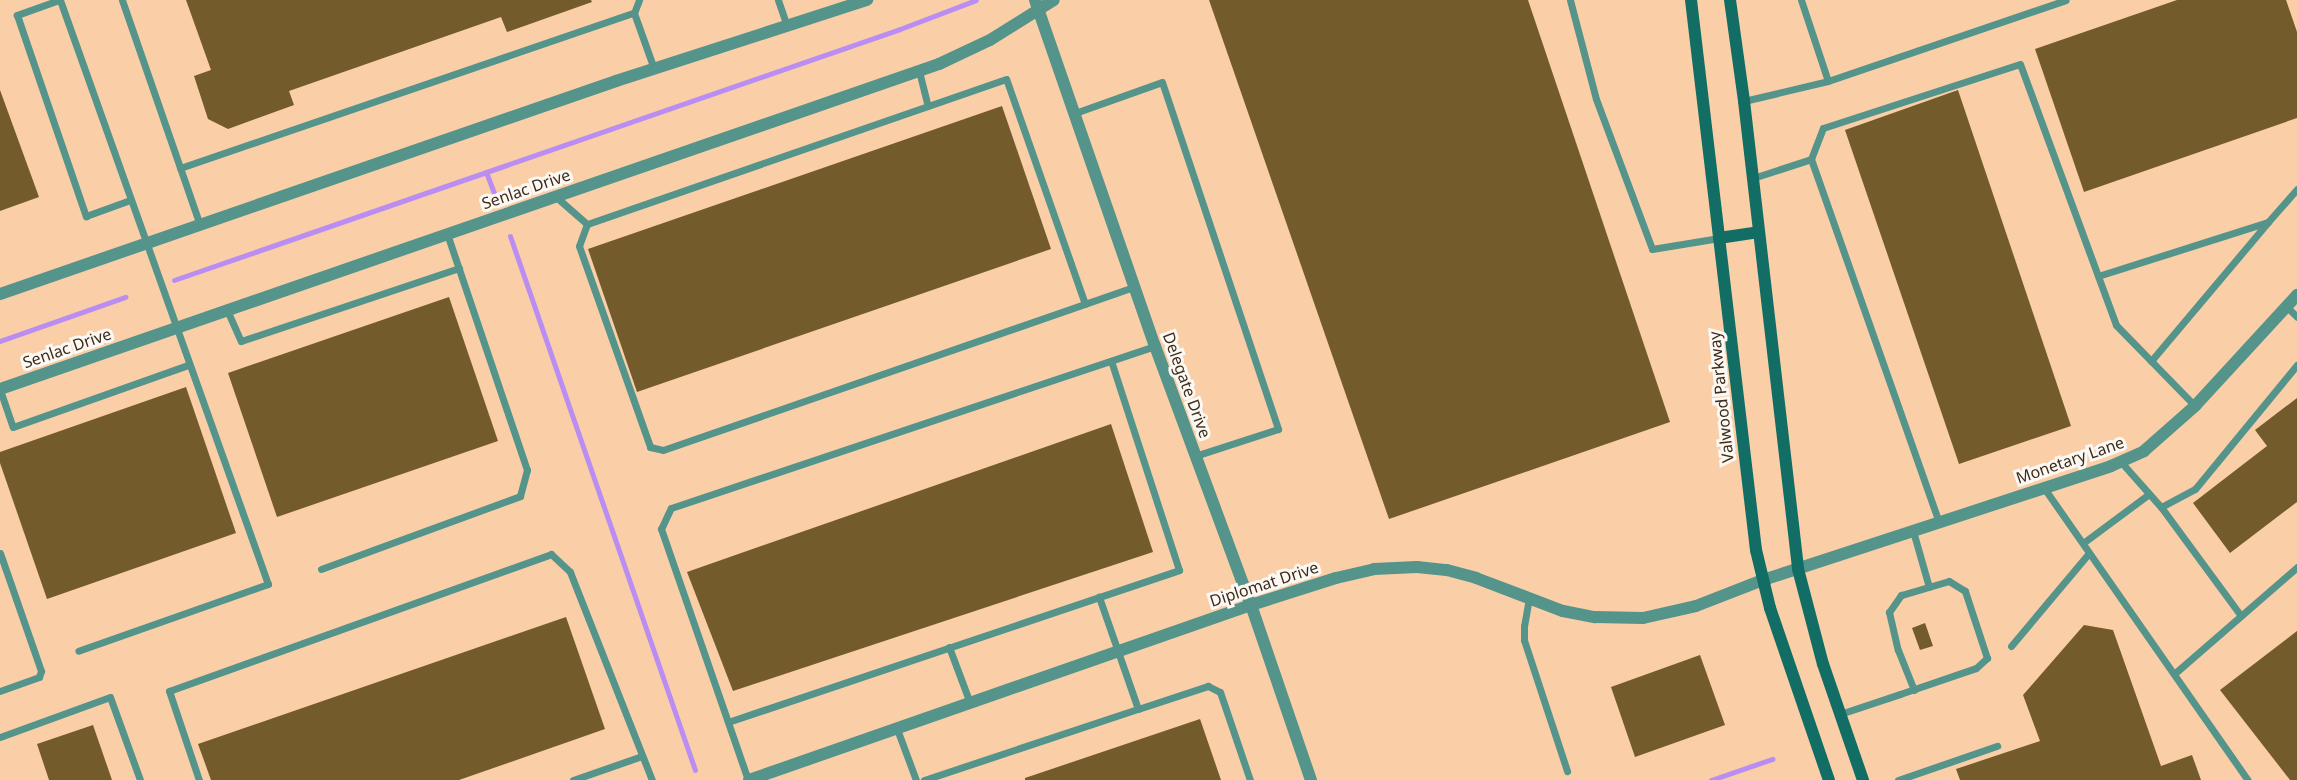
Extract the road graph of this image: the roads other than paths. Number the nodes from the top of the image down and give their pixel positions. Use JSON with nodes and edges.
{"nodes":[{"id":1,"x":60,"y":0,"type":"edge"},
{"id":2,"x":122,"y":0,"type":"edge"},
{"id":3,"x":639,"y":0,"type":"edge"},
{"id":4,"x":778,"y":0,"type":"edge"},
{"id":5,"x":867,"y":0,"type":"edge"},
{"id":6,"x":1054,"y":0,"type":"edge"},
{"id":7,"x":1570,"y":0,"type":"edge"},
{"id":8,"x":1690,"y":0,"type":"edge"},
{"id":9,"x":1730,"y":0,"type":"edge"},
{"id":10,"x":1801,"y":0,"type":"edge"},
{"id":11,"x":2066,"y":0,"type":"edge"},
{"id":12,"x":1036,"y":5,"type":"edge"},
{"id":13,"x":634,"y":13,"type":"junction"},
{"id":14,"x":787,"y":26,"type":"junction"},
{"id":15,"x":654,"y":69,"type":"junction"},
{"id":16,"x":919,"y":70,"type":"junction"},
{"id":17,"x":1828,"y":81,"type":"junction"},
{"id":18,"x":1744,"y":101,"type":"junction"},
{"id":19,"x":928,"y":106,"type":"junction"},
{"id":20,"x":1075,"y":113,"type":"junction"},
{"id":21,"x":1811,"y":159,"type":"junction"},
{"id":22,"x":180,"y":168,"type":"junction"},
{"id":23,"x":1753,"y":178,"type":"junction"},
{"id":24,"x":2297,"y":189,"type":"edge"},
{"id":25,"x":555,"y":196,"type":"junction"},
{"id":26,"x":130,"y":200,"type":"junction"},
{"id":27,"x":2268,"y":222,"type":"junction"},
{"id":28,"x":587,"y":224,"type":"junction"},
{"id":29,"x":200,"y":225,"type":"junction"},
{"id":30,"x":1759,"y":232,"type":"junction"},
{"id":31,"x":447,"y":233,"type":"junction"},
{"id":32,"x":1719,"y":238,"type":"junction"},
{"id":33,"x":145,"y":243,"type":"junction"},
{"id":34,"x":459,"y":268,"type":"junction"},
{"id":35,"x":2098,"y":276,"type":"junction"},
{"id":36,"x":1134,"y":287,"type":"junction"},
{"id":37,"x":0,"y":294,"type":"edge"},
{"id":38,"x":2297,"y":295,"type":"edge"},
{"id":39,"x":1085,"y":304,"type":"junction"},
{"id":40,"x":2287,"y":307,"type":"junction"},
{"id":41,"x":227,"y":310,"type":"junction"},
{"id":42,"x":2297,"y":317,"type":"edge"},
{"id":43,"x":175,"y":328,"type":"junction"},
{"id":44,"x":1155,"y":346,"type":"junction"},
{"id":45,"x":1111,"y":361,"type":"junction"},
{"id":46,"x":2151,"y":361,"type":"junction"},
{"id":47,"x":188,"y":365,"type":"junction"},
{"id":48,"x":2297,"y":365,"type":"edge"},
{"id":49,"x":0,"y":389,"type":"edge"},
{"id":50,"x":2196,"y":406,"type":"junction"},
{"id":51,"x":1195,"y":456,"type":"junction"},
{"id":52,"x":2121,"y":462,"type":"junction"},
{"id":53,"x":2044,"y":488,"type":"junction"},
{"id":54,"x":2149,"y":494,"type":"junction"},
{"id":55,"x":2161,"y":507,"type":"junction"},
{"id":56,"x":1939,"y":522,"type":"junction"},
{"id":57,"x":1913,"y":531,"type":"junction"},
{"id":58,"x":2083,"y":543,"type":"junction"},
{"id":59,"x":0,"y":553,"type":"edge"},
{"id":60,"x":2089,"y":553,"type":"junction"},
{"id":61,"x":2297,"y":567,"type":"edge"},
{"id":62,"x":321,"y":569,"type":"dead end"},
{"id":63,"x":1798,"y":569,"type":"junction"},
{"id":64,"x":1763,"y":580,"type":"junction"},
{"id":65,"x":1929,"y":587,"type":"junction"},
{"id":66,"x":1099,"y":597,"type":"junction"},
{"id":67,"x":1529,"y":598,"type":"junction"},
{"id":68,"x":1251,"y":605,"type":"junction"},
{"id":69,"x":2241,"y":616,"type":"junction"},
{"id":70,"x":2011,"y":646,"type":"dead end"},
{"id":71,"x":949,"y":647,"type":"junction"},
{"id":72,"x":78,"y":651,"type":"dead end"},
{"id":73,"x":1117,"y":652,"type":"junction"},
{"id":74,"x":2174,"y":674,"type":"junction"},
{"id":75,"x":1914,"y":690,"type":"junction"},
{"id":76,"x":0,"y":691,"type":"edge"},
{"id":77,"x":970,"y":703,"type":"junction"},
{"id":78,"x":1138,"y":709,"type":"junction"},
{"id":79,"x":1840,"y":714,"type":"junction"},
{"id":80,"x":728,"y":722,"type":"junction"},
{"id":81,"x":897,"y":729,"type":"junction"},
{"id":82,"x":0,"y":737,"type":"edge"},
{"id":83,"x":1996,"y":746,"type":"dead end"},
{"id":84,"x":642,"y":756,"type":"junction"},
{"id":85,"x":1567,"y":771,"type":"dead end"},
{"id":86,"x":1916,"y":777,"type":"edge"},
{"id":87,"x":140,"y":780,"type":"edge"},
{"id":88,"x":199,"y":780,"type":"edge"},
{"id":89,"x":573,"y":780,"type":"edge"},
{"id":90,"x":652,"y":780,"type":"edge"},
{"id":91,"x":749,"y":780,"type":"edge"},
{"id":92,"x":916,"y":780,"type":"edge"},
{"id":93,"x":924,"y":780,"type":"edge"},
{"id":94,"x":1250,"y":780,"type":"edge"},
{"id":95,"x":1311,"y":780,"type":"edge"},
{"id":96,"x":1829,"y":780,"type":"edge"},
{"id":97,"x":1863,"y":780,"type":"edge"},
{"id":98,"x":1898,"y":780,"type":"edge"},
{"id":99,"x":2248,"y":780,"type":"edge"}],
"edges":[{"from":1,"to":26,"type":"lane"},
{"from":1,"to":26,"type":"lane"},
{"from":2,"to":22,"type":"lane"},
{"from":3,"to":13,"type":"lane"},
{"from":4,"to":14,"type":"lane"},
{"from":5,"to":14,"type":"street"},
{"from":6,"to":12,"type":"street","name":"Senlac Drive"},
{"from":7,"to":32,"type":"lane"},
{"from":8,"to":32,"type":"main road","name":"Valwood Parkway"},
{"from":9,"to":18,"type":"main road"},
{"from":10,"to":17,"type":"lane"},
{"from":11,"to":17,"type":"lane"},
{"from":12,"to":16,"type":"street","name":"Senlac Drive"},
{"from":12,"to":20,"type":"street","name":"Delegate Drive"},
{"from":13,"to":15,"type":"lane"},
{"from":13,"to":22,"type":"lane"},
{"from":14,"to":15,"type":"street"},
{"from":15,"to":29,"type":"street"},
{"from":16,"to":19,"type":"lane"},
{"from":16,"to":25,"type":"street","name":"Senlac Drive"},
{"from":17,"to":18,"type":"lane"},
{"from":18,"to":23,"type":"main road"},
{"from":19,"to":28,"type":"lane"},
{"from":19,"to":39,"type":"lane"},
{"from":20,"to":36,"type":"street","name":"Delegate Drive"},
{"from":20,"to":51,"type":"lane"},
{"from":21,"to":23,"type":"lane"},
{"from":21,"to":35,"type":"lane"},
{"from":21,"to":56,"type":"lane"},
{"from":22,"to":29,"type":"lane"},
{"from":23,"to":30,"type":"main road"},
{"from":24,"to":27,"type":"lane"},
{"from":25,"to":28,"type":"lane"},
{"from":25,"to":31,"type":"street","name":"Senlac Drive"},
{"from":26,"to":33,"type":"lane"},
{"from":27,"to":35,"type":"lane"},
{"from":27,"to":46,"type":"lane"},
{"from":28,"to":39,"type":"lane"},
{"from":29,"to":33,"type":"street"},
{"from":30,"to":32,"type":"main road"},
{"from":30,"to":63,"type":"main road"},
{"from":31,"to":34,"type":"lane"},
{"from":31,"to":41,"type":"street","name":"Senlac Drive"},
{"from":32,"to":64,"type":"main road","name":"Valwood Parkway"},
{"from":33,"to":37,"type":"street"},
{"from":33,"to":43,"type":"lane"},
{"from":34,"to":41,"type":"lane"},
{"from":34,"to":62,"type":"lane"},
{"from":35,"to":46,"type":"lane"},
{"from":36,"to":39,"type":"lane"},
{"from":36,"to":44,"type":"street","name":"Delegate Drive"},
{"from":38,"to":40,"type":"street","name":"Monetary Lane"},
{"from":40,"to":42,"type":"lane"},
{"from":40,"to":50,"type":"street","name":"Monetary Lane"},
{"from":41,"to":43,"type":"street","name":"Senlac Drive"},
{"from":43,"to":47,"type":"lane"},
{"from":43,"to":49,"type":"street","name":"Senlac Drive"},
{"from":44,"to":45,"type":"lane"},
{"from":44,"to":51,"type":"street","name":"Delegate Drive"},
{"from":45,"to":66,"type":"lane"},
{"from":45,"to":80,"type":"lane"},
{"from":46,"to":50,"type":"lane"},
{"from":47,"to":49,"type":"lane"},
{"from":47,"to":72,"type":"lane"},
{"from":48,"to":55,"type":"lane"},
{"from":50,"to":52,"type":"street","name":"Monetary Lane"},
{"from":51,"to":68,"type":"street","name":"Delegate Drive"},
{"from":52,"to":53,"type":"street","name":"Monetary Lane"},
{"from":52,"to":54,"type":"lane"},
{"from":53,"to":56,"type":"street","name":"Monetary Lane"},
{"from":53,"to":58,"type":"lane"},
{"from":54,"to":55,"type":"lane"},
{"from":54,"to":58,"type":"lane"},
{"from":55,"to":69,"type":"lane"},
{"from":56,"to":57,"type":"street","name":"Monetary Lane"},
{"from":57,"to":63,"type":"street","name":"Monetary Lane"},
{"from":57,"to":65,"type":"lane"},
{"from":58,"to":60,"type":"lane"},
{"from":59,"to":76,"type":"lane"},
{"from":60,"to":70,"type":"lane"},
{"from":60,"to":74,"type":"lane"},
{"from":61,"to":69,"type":"lane"},
{"from":63,"to":64,"type":"street","name":"Diplomat Drive"},
{"from":63,"to":79,"type":"main road"},
{"from":64,"to":67,"type":"street","name":"Diplomat Drive"},
{"from":64,"to":96,"type":"main road","name":"Valwood Parkway"},
{"from":65,"to":75,"type":"lane"},
{"from":65,"to":75,"type":"lane"},
{"from":66,"to":71,"type":"lane"},
{"from":66,"to":73,"type":"lane"},
{"from":67,"to":68,"type":"street","name":"Diplomat Drive"},
{"from":67,"to":85,"type":"lane"},
{"from":68,"to":73,"type":"street","name":"Diplomat Drive"},
{"from":68,"to":95,"type":"street","name":"Delegate Drive"},
{"from":69,"to":74,"type":"lane"},
{"from":71,"to":77,"type":"lane"},
{"from":71,"to":80,"type":"lane"},
{"from":73,"to":77,"type":"street","name":"Diplomat Drive"},
{"from":73,"to":78,"type":"lane"},
{"from":74,"to":99,"type":"lane"},
{"from":75,"to":79,"type":"lane"},
{"from":77,"to":81,"type":"street","name":"Diplomat Drive"},
{"from":78,"to":93,"type":"lane"},
{"from":78,"to":94,"type":"lane"},
{"from":79,"to":97,"type":"main road"},
{"from":80,"to":91,"type":"lane"},
{"from":81,"to":91,"type":"street","name":"Diplomat Drive"},
{"from":81,"to":92,"type":"lane"},
{"from":82,"to":87,"type":"lane"},
{"from":83,"to":86,"type":"lane"},
{"from":84,"to":88,"type":"lane"},
{"from":84,"to":89,"type":"lane"},
{"from":84,"to":90,"type":"lane"},
{"from":86,"to":98,"type":"lane"}]}
